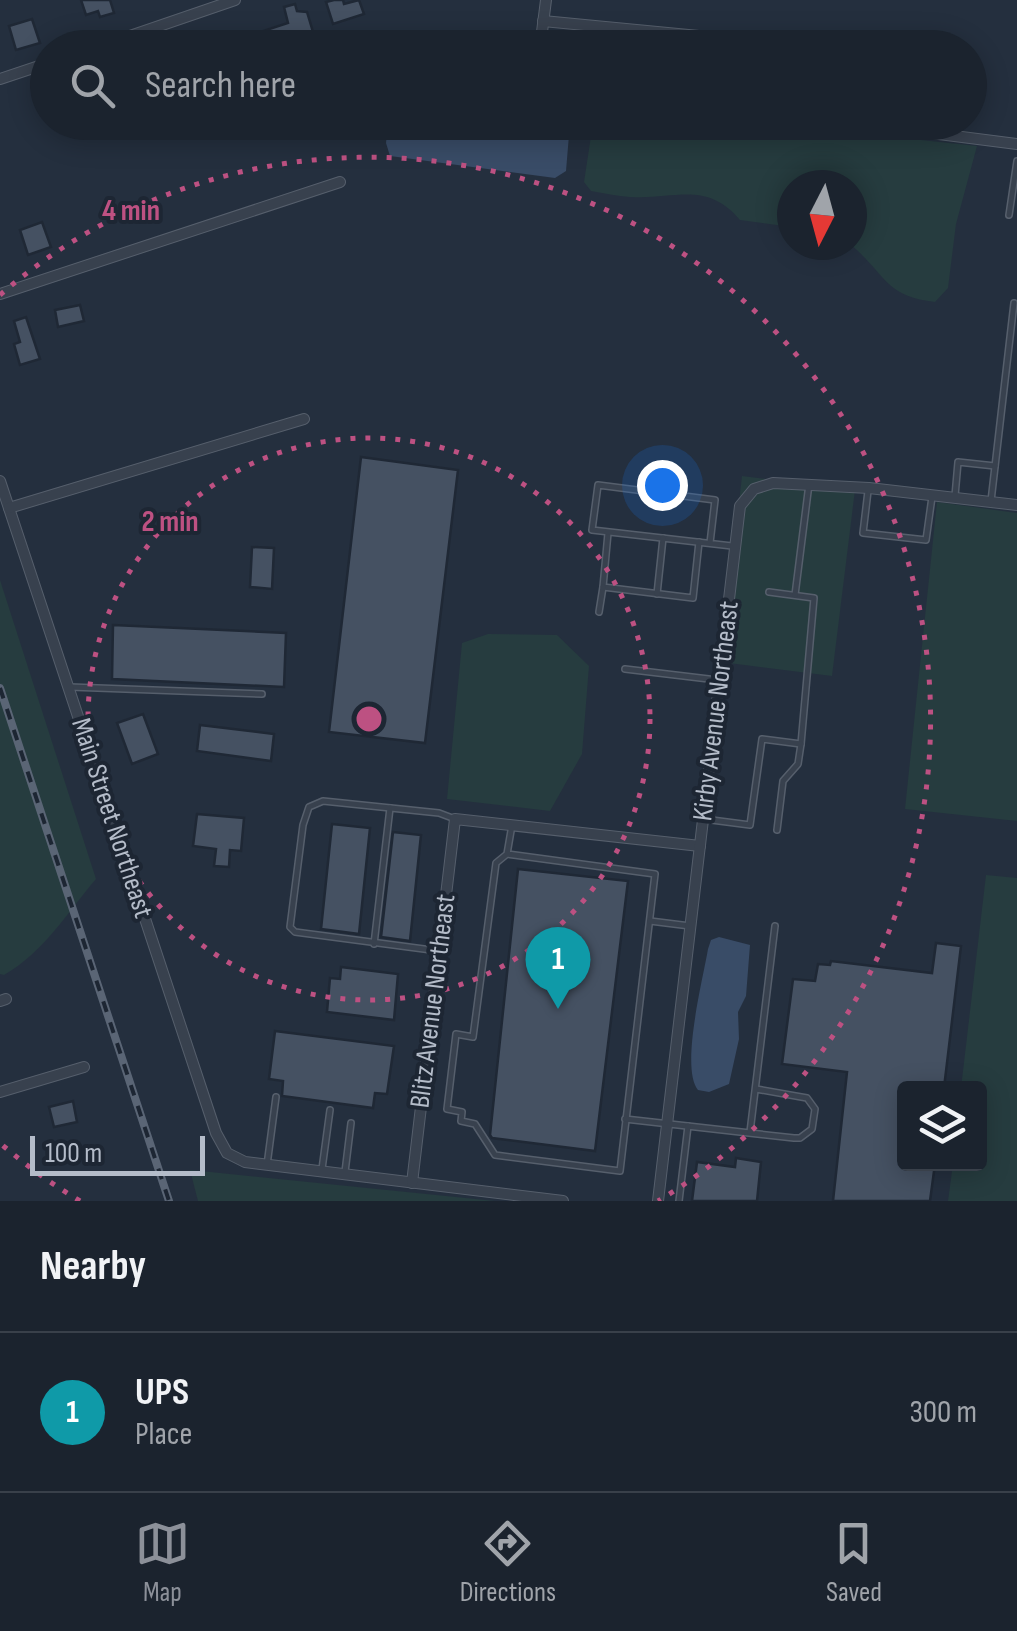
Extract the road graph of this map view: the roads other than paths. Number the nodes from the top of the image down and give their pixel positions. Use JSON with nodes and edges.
{"nodes":[{"id":1,"x":235,"y":0,"type":"edge"},
{"id":2,"x":546,"y":0,"type":"edge"},
{"id":3,"x":543,"y":21,"type":"junction"},
{"id":4,"x":147,"y":30,"type":"edge"},
{"id":5,"x":542,"y":30,"type":"edge"},
{"id":6,"x":636,"y":30,"type":"edge"},
{"id":7,"x":30,"y":69,"type":"edge"},
{"id":8,"x":0,"y":80,"type":"edge"},
{"id":9,"x":986,"y":140,"type":"edge"},
{"id":10,"x":1017,"y":144,"type":"edge"},
{"id":11,"x":1017,"y":161,"type":"edge"},
{"id":12,"x":340,"y":182,"type":"dead end"},
{"id":13,"x":1009,"y":215,"type":"dead end"},
{"id":14,"x":0,"y":294,"type":"edge"},
{"id":15,"x":1014,"y":303,"type":"dead end"},
{"id":16,"x":304,"y":419,"type":"dead end"},
{"id":17,"x":995,"y":466,"type":"junction"},
{"id":18,"x":0,"y":481,"type":"edge"},
{"id":19,"x":809,"y":484,"type":"junction"},
{"id":20,"x":869,"y":488,"type":"junction"},
{"id":21,"x":932,"y":494,"type":"junction"},
{"id":22,"x":955,"y":496,"type":"junction"},
{"id":23,"x":991,"y":501,"type":"junction"},
{"id":24,"x":1017,"y":504,"type":"edge"},
{"id":25,"x":9,"y":508,"type":"junction"},
{"id":26,"x":608,"y":532,"type":"junction"},
{"id":27,"x":664,"y":538,"type":"junction"},
{"id":28,"x":700,"y":542,"type":"junction"},
{"id":29,"x":710,"y":543,"type":"junction"},
{"id":30,"x":735,"y":546,"type":"junction"},
{"id":31,"x":603,"y":587,"type":"junction"},
{"id":32,"x":770,"y":592,"type":"dead end"},
{"id":33,"x":657,"y":594,"type":"junction"},
{"id":34,"x":795,"y":596,"type":"junction"},
{"id":35,"x":600,"y":612,"type":"dead end"},
{"id":36,"x":626,"y":669,"type":"dead end"},
{"id":37,"x":720,"y":680,"type":"junction"},
{"id":38,"x":68,"y":686,"type":"junction"},
{"id":39,"x":262,"y":694,"type":"dead end"},
{"id":40,"x":801,"y":744,"type":"junction"},
{"id":41,"x":390,"y":808,"type":"junction"},
{"id":42,"x":455,"y":819,"type":"junction"},
{"id":43,"x":704,"y":819,"type":"junction"},
{"id":44,"x":512,"y":826,"type":"junction"},
{"id":45,"x":777,"y":830,"type":"dead end"},
{"id":46,"x":700,"y":846,"type":"junction"},
{"id":47,"x":507,"y":854,"type":"junction"},
{"id":48,"x":650,"y":921,"type":"junction"},
{"id":49,"x":690,"y":926,"type":"junction"},
{"id":50,"x":775,"y":926,"type":"dead end"},
{"id":51,"x":374,"y":944,"type":"junction"},
{"id":52,"x":439,"y":951,"type":"junction"},
{"id":53,"x":84,"y":1067,"type":"dead end"},
{"id":54,"x":756,"y":1089,"type":"junction"},
{"id":55,"x":0,"y":1092,"type":"edge"},
{"id":56,"x":276,"y":1096,"type":"dead end"},
{"id":57,"x":330,"y":1110,"type":"dead end"},
{"id":58,"x":625,"y":1118,"type":"junction"},
{"id":59,"x":351,"y":1123,"type":"dead end"},
{"id":60,"x":667,"y":1123,"type":"junction"},
{"id":61,"x":688,"y":1126,"type":"junction"},
{"id":62,"x":750,"y":1133,"type":"junction"},
{"id":63,"x":267,"y":1164,"type":"junction"},
{"id":64,"x":321,"y":1172,"type":"junction"},
{"id":65,"x":345,"y":1174,"type":"junction"},
{"id":66,"x":412,"y":1183,"type":"junction"},
{"id":67,"x":563,"y":1201,"type":"edge"},
{"id":68,"x":658,"y":1201,"type":"edge"},
{"id":69,"x":679,"y":1201,"type":"edge"}],
"edges":[{"from":1,"to":4,"type":"street"},
{"from":2,"to":3,"type":"street"},
{"from":3,"to":5,"type":"street"},
{"from":3,"to":6,"type":"street"},
{"from":7,"to":8,"type":"street"},
{"from":9,"to":10,"type":"street"},
{"from":11,"to":13,"type":"lane"},
{"from":12,"to":14,"type":"street"},
{"from":15,"to":17,"type":"lane"},
{"from":16,"to":25,"type":"street"},
{"from":17,"to":22,"type":"lane"},
{"from":17,"to":23,"type":"lane"},
{"from":18,"to":25,"type":"street","name":"Main Street Northeast"},
{"from":19,"to":20,"type":"street","name":"Kirby Avenue Northeast"},
{"from":19,"to":30,"type":"street","name":"Kirby Avenue Northeast"},
{"from":19,"to":34,"type":"lane"},
{"from":20,"to":21,"type":"street","name":"Kirby Avenue Northeast"},
{"from":20,"to":21,"type":"lane"},
{"from":21,"to":22,"type":"street","name":"Kirby Avenue Northeast"},
{"from":22,"to":23,"type":"street","name":"Kirby Avenue Northeast"},
{"from":23,"to":24,"type":"street","name":"Kirby Avenue Northeast"},
{"from":25,"to":38,"type":"street","name":"Main Street Northeast"},
{"from":26,"to":27,"type":"lane"},
{"from":26,"to":29,"type":"lane"},
{"from":26,"to":31,"type":"lane"},
{"from":27,"to":28,"type":"lane"},
{"from":27,"to":33,"type":"lane"},
{"from":28,"to":29,"type":"lane"},
{"from":28,"to":33,"type":"lane"},
{"from":29,"to":30,"type":"lane"},
{"from":30,"to":37,"type":"street","name":"Kirby Avenue Northeast"},
{"from":31,"to":33,"type":"lane"},
{"from":31,"to":35,"type":"lane"},
{"from":32,"to":34,"type":"lane"},
{"from":34,"to":40,"type":"lane"},
{"from":36,"to":37,"type":"lane"},
{"from":37,"to":43,"type":"street","name":"Kirby Avenue Northeast"},
{"from":38,"to":39,"type":"lane"},
{"from":38,"to":63,"type":"street","name":"Main Street Northeast"},
{"from":40,"to":43,"type":"lane"},
{"from":40,"to":45,"type":"lane"},
{"from":41,"to":42,"type":"lane"},
{"from":41,"to":51,"type":"lane"},
{"from":41,"to":51,"type":"lane"},
{"from":42,"to":44,"type":"street"},
{"from":42,"to":52,"type":"street","name":"Blitz Avenue Northeast"},
{"from":43,"to":46,"type":"street","name":"Kirby Avenue Northeast"},
{"from":44,"to":46,"type":"street"},
{"from":44,"to":47,"type":"lane"},
{"from":46,"to":49,"type":"street","name":"Kirby Avenue Northeast"},
{"from":47,"to":48,"type":"lane"},
{"from":47,"to":58,"type":"lane"},
{"from":48,"to":49,"type":"lane"},
{"from":48,"to":58,"type":"lane"},
{"from":49,"to":60,"type":"street","name":"Kirby Avenue Northeast"},
{"from":50,"to":54,"type":"lane"},
{"from":51,"to":52,"type":"lane"},
{"from":52,"to":66,"type":"street","name":"Blitz Avenue Northeast"},
{"from":53,"to":55,"type":"street"},
{"from":54,"to":62,"type":"lane"},
{"from":54,"to":62,"type":"lane"},
{"from":56,"to":63,"type":"lane"},
{"from":57,"to":64,"type":"lane"},
{"from":58,"to":60,"type":"lane"},
{"from":59,"to":65,"type":"lane"},
{"from":60,"to":61,"type":"lane"},
{"from":60,"to":68,"type":"street","name":"Kirby Avenue Northeast"},
{"from":61,"to":62,"type":"lane"},
{"from":61,"to":69,"type":"lane"},
{"from":63,"to":64,"type":"street"},
{"from":64,"to":65,"type":"street"},
{"from":65,"to":66,"type":"street"},
{"from":66,"to":67,"type":"street"}]}
